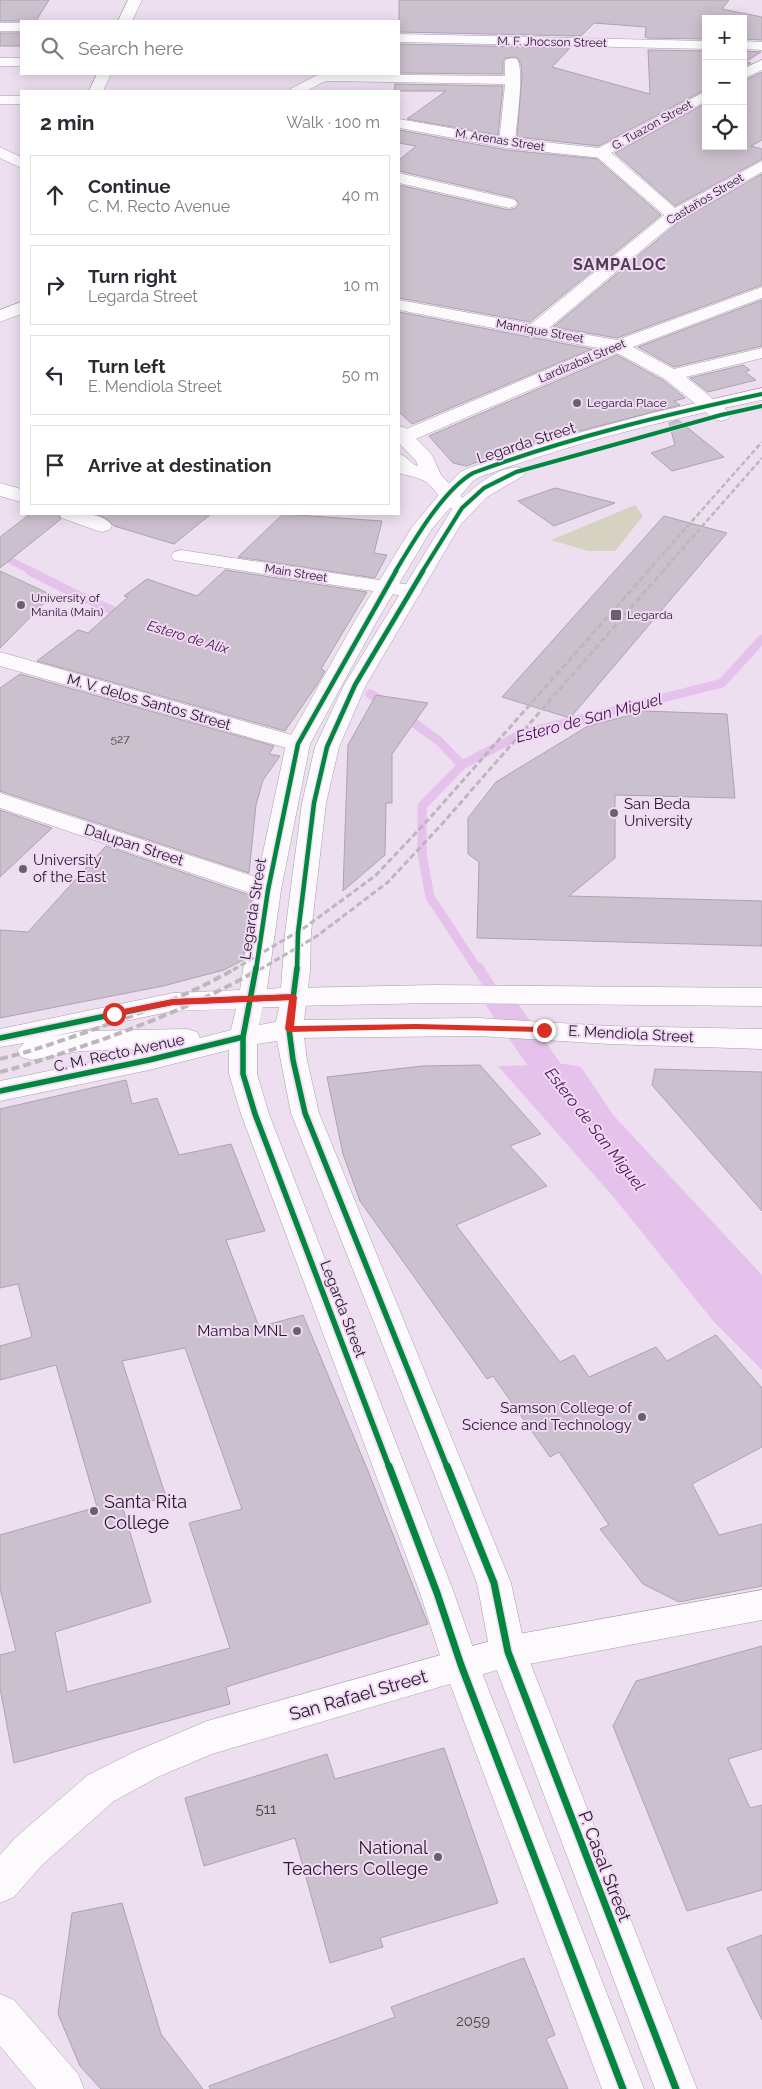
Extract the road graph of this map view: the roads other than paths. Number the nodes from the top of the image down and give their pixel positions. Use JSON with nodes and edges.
{"nodes":[{"id":1,"x":135,"y":0,"type":"edge"},
{"id":2,"x":125,"y":20,"type":"edge"},
{"id":3,"x":0,"y":27,"type":"edge"},
{"id":4,"x":20,"y":28,"type":"edge"},
{"id":5,"x":400,"y":38,"type":"edge"},
{"id":6,"x":512,"y":41,"type":"junction"},
{"id":7,"x":702,"y":45,"type":"edge"},
{"id":8,"x":747,"y":46,"type":"edge"},
{"id":9,"x":762,"y":46,"type":"edge"},
{"id":10,"x":0,"y":62,"type":"edge"},
{"id":11,"x":20,"y":62,"type":"edge"},
{"id":12,"x":762,"y":64,"type":"edge"},
{"id":13,"x":747,"y":72,"type":"edge"},
{"id":14,"x":104,"y":75,"type":"edge"},
{"id":15,"x":513,"y":80,"type":"junction"},
{"id":16,"x":96,"y":90,"type":"edge"},
{"id":17,"x":298,"y":90,"type":"edge"},
{"id":18,"x":702,"y":97,"type":"edge"},
{"id":19,"x":0,"y":100,"type":"edge"},
{"id":20,"x":20,"y":100,"type":"edge"},
{"id":21,"x":400,"y":124,"type":"edge"},
{"id":22,"x":507,"y":143,"type":"junction"},
{"id":23,"x":0,"y":152,"type":"edge"},
{"id":24,"x":602,"y":153,"type":"junction"},
{"id":25,"x":20,"y":163,"type":"edge"},
{"id":26,"x":762,"y":166,"type":"edge"},
{"id":27,"x":400,"y":178,"type":"edge"},
{"id":28,"x":509,"y":203,"type":"dead end"},
{"id":29,"x":674,"y":215,"type":"junction"},
{"id":30,"x":762,"y":292,"type":"edge"},
{"id":31,"x":400,"y":305,"type":"edge"},
{"id":32,"x":9,"y":313,"type":"edge"},
{"id":33,"x":20,"y":322,"type":"edge"},
{"id":34,"x":535,"y":330,"type":"junction"},
{"id":35,"x":618,"y":346,"type":"junction"},
{"id":36,"x":762,"y":352,"type":"edge"},
{"id":37,"x":672,"y":375,"type":"junction"},
{"id":38,"x":762,"y":394,"type":"edge"},
{"id":39,"x":762,"y":406,"type":"edge"},
{"id":40,"x":716,"y":410,"type":"junction"},
{"id":41,"x":401,"y":435,"type":"edge"},
{"id":42,"x":400,"y":461,"type":"edge"},
{"id":43,"x":432,"y":477,"type":"junction"},
{"id":44,"x":0,"y":489,"type":"edge"},
{"id":45,"x":20,"y":496,"type":"edge"},
{"id":46,"x":456,"y":502,"type":"junction"},
{"id":47,"x":72,"y":515,"type":"edge"},
{"id":48,"x":102,"y":526,"type":"dead end"},
{"id":49,"x":181,"y":556,"type":"dead end"},
{"id":50,"x":386,"y":587,"type":"junction"},
{"id":51,"x":412,"y":591,"type":"junction"},
{"id":52,"x":0,"y":659,"type":"edge"},
{"id":53,"x":298,"y":744,"type":"junction"},
{"id":54,"x":0,"y":800,"type":"edge"},
{"id":55,"x":268,"y":890,"type":"junction"},
{"id":56,"x":294,"y":997,"type":"junction"},
{"id":57,"x":762,"y":997,"type":"edge"},
{"id":58,"x":252,"y":998,"type":"junction"},
{"id":59,"x":289,"y":1029,"type":"junction"},
{"id":60,"x":244,"y":1037,"type":"junction"},
{"id":61,"x":0,"y":1038,"type":"edge"},
{"id":62,"x":762,"y":1039,"type":"edge"},
{"id":63,"x":0,"y":1056,"type":"edge"},
{"id":64,"x":0,"y":1091,"type":"edge"},
{"id":65,"x":762,"y":1605,"type":"edge"},
{"id":66,"x":508,"y":1652,"type":"junction"},
{"id":67,"x":461,"y":1665,"type":"junction"},
{"id":68,"x":0,"y":1884,"type":"edge"},
{"id":69,"x":0,"y":2014,"type":"edge"},
{"id":70,"x":63,"y":2089,"type":"edge"},
{"id":71,"x":623,"y":2089,"type":"edge"},
{"id":72,"x":676,"y":2089,"type":"edge"}],
"edges":[{"from":1,"to":2,"type":"street"},
{"from":3,"to":4,"type":"street"},
{"from":5,"to":6,"type":"street","name":"M. F. Jhocson Street"},
{"from":6,"to":7,"type":"street","name":"M. F. Jhocson Street"},
{"from":6,"to":15,"type":"street"},
{"from":8,"to":9,"type":"street"},
{"from":10,"to":11,"type":"street"},
{"from":12,"to":13,"type":"street"},
{"from":14,"to":16,"type":"street"},
{"from":15,"to":17,"type":"street"},
{"from":15,"to":22,"type":"street"},
{"from":18,"to":24,"type":"street","name":"G. Tuazon Street"},
{"from":19,"to":20,"type":"street"},
{"from":21,"to":22,"type":"street","name":"M. Arenas Street"},
{"from":22,"to":24,"type":"street","name":"M. Arenas Street"},
{"from":23,"to":25,"type":"street"},
{"from":24,"to":29,"type":"street","name":"G. Tuazon Street"},
{"from":26,"to":29,"type":"street","name":"Castaños Street"},
{"from":27,"to":28,"type":"street"},
{"from":29,"to":34,"type":"street","name":"Castaños Street"},
{"from":30,"to":35,"type":"street","name":"Lardizabal Street"},
{"from":31,"to":34,"type":"street","name":"Manrique Street"},
{"from":32,"to":33,"type":"street"},
{"from":34,"to":35,"type":"street","name":"Manrique Street"},
{"from":35,"to":37,"type":"street","name":"Manrique Street"},
{"from":35,"to":41,"type":"street","name":"Lardizabal Street"},
{"from":36,"to":37,"type":"street"},
{"from":37,"to":40,"type":"street","name":"Manrique Street"},
{"from":38,"to":40,"type":"street","name":"Legarda Street"},
{"from":39,"to":40,"type":"street","name":"Legarda Street"},
{"from":40,"to":46,"type":"street","name":"Legarda Street"},
{"from":41,"to":43,"type":"street"},
{"from":42,"to":43,"type":"street"},
{"from":43,"to":46,"type":"street"},
{"from":44,"to":45,"type":"street"},
{"from":46,"to":50,"type":"street","name":"Legarda Street"},
{"from":46,"to":51,"type":"street","name":"Legarda Street"},
{"from":47,"to":48,"type":"street"},
{"from":49,"to":50,"type":"street","name":"Main Street"},
{"from":50,"to":51,"type":"street","name":"Main Street"},
{"from":50,"to":53,"type":"street","name":"Legarda Street"},
{"from":51,"to":56,"type":"street","name":"Legarda Street"},
{"from":52,"to":53,"type":"street","name":"M. V. delos Santos Street"},
{"from":53,"to":55,"type":"street","name":"Legarda Street"},
{"from":54,"to":55,"type":"street","name":"Dalupan Street"},
{"from":55,"to":58,"type":"street","name":"Legarda Street"},
{"from":56,"to":57,"type":"street"},
{"from":56,"to":58,"type":"street"},
{"from":56,"to":59,"type":"street","name":"Legarda Street"},
{"from":58,"to":60,"type":"street","name":"Legarda Street"},
{"from":58,"to":61,"type":"street"},
{"from":59,"to":60,"type":"street","name":"C. M. Recto Avenue"},
{"from":59,"to":62,"type":"street","name":"E. Mendiola Street"},
{"from":59,"to":66,"type":"street","name":"Legarda Street"},
{"from":60,"to":63,"type":"street","name":"C. M. Recto Avenue"},
{"from":60,"to":64,"type":"street","name":"C. M. Recto Avenue"},
{"from":60,"to":67,"type":"street","name":"Legarda Street"},
{"from":65,"to":66,"type":"street","name":"San Rafael Street"},
{"from":66,"to":67,"type":"street","name":"San Rafael Street"},
{"from":66,"to":72,"type":"street","name":"P. Casal Street"},
{"from":67,"to":68,"type":"street","name":"San Rafael Street"},
{"from":67,"to":71,"type":"street"},
{"from":69,"to":70,"type":"street"}]}
